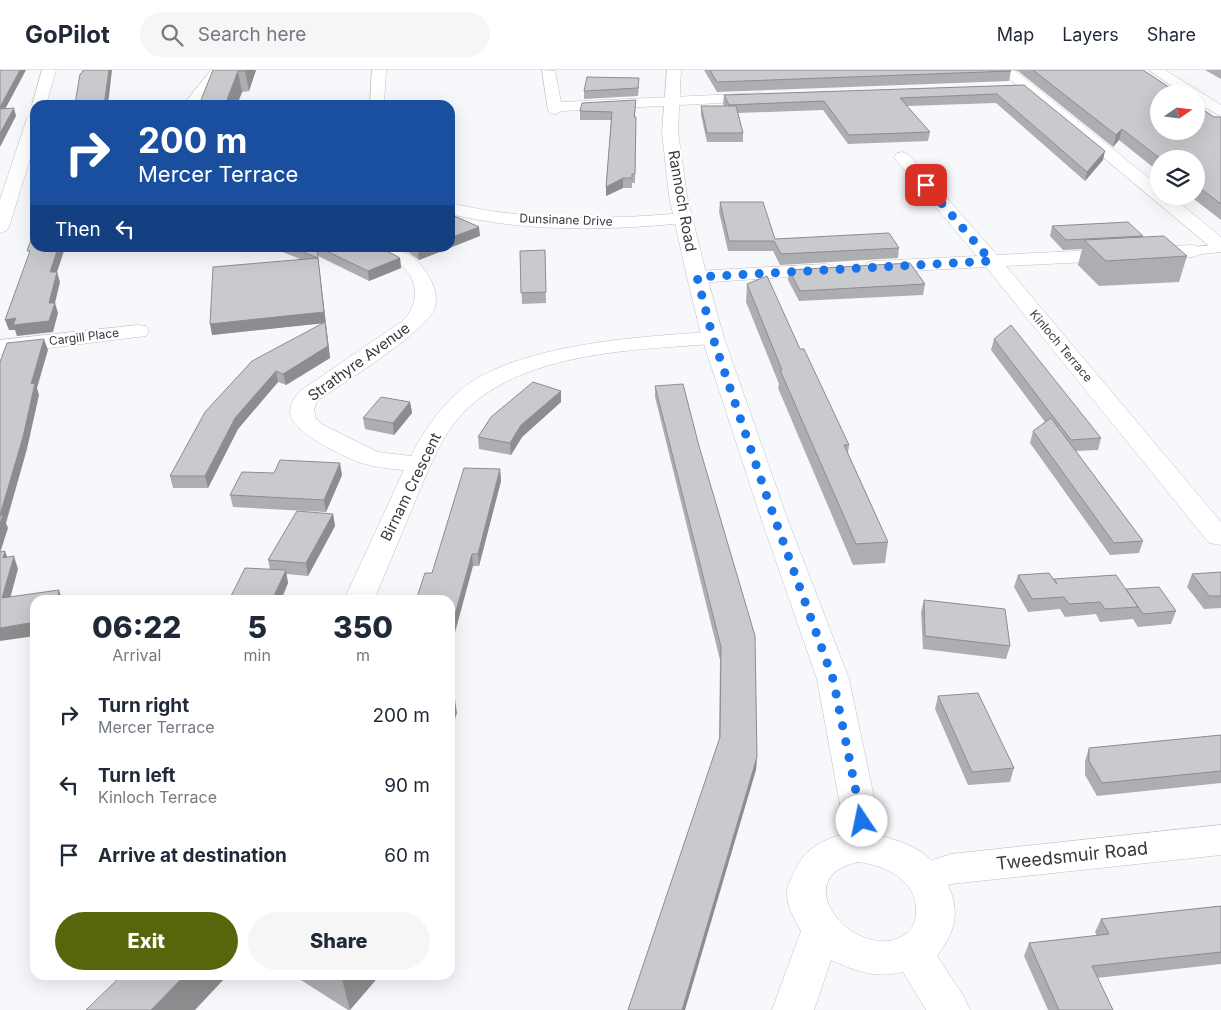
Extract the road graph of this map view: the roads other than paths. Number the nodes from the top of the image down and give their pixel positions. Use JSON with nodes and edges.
{"nodes":[{"id":1,"x":49,"y":70,"type":"edge"},
{"id":2,"x":218,"y":70,"type":"edge"},
{"id":3,"x":379,"y":70,"type":"edge"},
{"id":4,"x":674,"y":70,"type":"edge"},
{"id":5,"x":1006,"y":70,"type":"edge"},
{"id":6,"x":1156,"y":70,"type":"edge"},
{"id":7,"x":548,"y":71,"type":"dead end"},
{"id":8,"x":1179,"y":85,"type":"edge"},
{"id":9,"x":1026,"y":87,"type":"junction"},
{"id":10,"x":1006,"y":88,"type":"edge"},
{"id":11,"x":771,"y":96,"type":"edge"},
{"id":12,"x":40,"y":100,"type":"edge"},
{"id":13,"x":194,"y":100,"type":"edge"},
{"id":14,"x":376,"y":100,"type":"edge"},
{"id":15,"x":674,"y":100,"type":"junction"},
{"id":16,"x":1205,"y":102,"type":"edge"},
{"id":17,"x":1221,"y":112,"type":"edge"},
{"id":18,"x":30,"y":134,"type":"edge"},
{"id":19,"x":902,"y":157,"type":"dead end"},
{"id":20,"x":1150,"y":189,"type":"edge"},
{"id":21,"x":1170,"y":205,"type":"edge"},
{"id":22,"x":455,"y":209,"type":"edge"},
{"id":23,"x":683,"y":218,"type":"junction"},
{"id":24,"x":0,"y":228,"type":"edge"},
{"id":25,"x":1221,"y":247,"type":"edge"},
{"id":26,"x":1192,"y":250,"type":"joint"},
{"id":27,"x":380,"y":252,"type":"edge"},
{"id":28,"x":991,"y":261,"type":"junction"},
{"id":29,"x":697,"y":277,"type":"junction"},
{"id":30,"x":138,"y":331,"type":"dead end"},
{"id":31,"x":713,"y":338,"type":"junction"},
{"id":32,"x":0,"y":347,"type":"edge"},
{"id":33,"x":419,"y":464,"type":"junction"},
{"id":34,"x":1219,"y":537,"type":"dead end"},
{"id":35,"x":361,"y":595,"type":"edge"},
{"id":36,"x":1221,"y":840,"type":"edge"},
{"id":37,"x":858,"y":847,"type":"junction"},
{"id":38,"x":925,"y":878,"type":"junction"},
{"id":39,"x":821,"y":930,"type":"junction"},
{"id":40,"x":912,"y":952,"type":"junction"},
{"id":41,"x":793,"y":1010,"type":"edge"},
{"id":42,"x":949,"y":1010,"type":"edge"}],
"edges":[{"from":1,"to":12,"type":"street"},
{"from":2,"to":13,"type":"street"},
{"from":3,"to":14,"type":"street"},
{"from":4,"to":15,"type":"street","name":"Rannoch Road"},
{"from":5,"to":9,"type":"street"},
{"from":6,"to":8,"type":"street"},
{"from":7,"to":15,"type":"street"},
{"from":9,"to":10,"type":"street"},
{"from":9,"to":20,"type":"street"},
{"from":11,"to":15,"type":"street"},
{"from":15,"to":23,"type":"street","name":"Rannoch Road"},
{"from":16,"to":17,"type":"street"},
{"from":18,"to":24,"type":"street"},
{"from":19,"to":28,"type":"street","name":"Kinloch Terrace"},
{"from":21,"to":25,"type":"street"},
{"from":22,"to":23,"type":"street","name":"Dunsinane Drive"},
{"from":23,"to":29,"type":"street","name":"Rannoch Road"},
{"from":25,"to":26,"type":"street"},
{"from":26,"to":28,"type":"street"},
{"from":27,"to":33,"type":"street","name":"Strathyre Avenue"},
{"from":28,"to":29,"type":"street"},
{"from":28,"to":34,"type":"street","name":"Kinloch Terrace"},
{"from":29,"to":31,"type":"street","name":"Rannoch Road"},
{"from":30,"to":32,"type":"street","name":"Cargill Place"},
{"from":31,"to":33,"type":"street","name":"Birnam Crescent"},
{"from":31,"to":37,"type":"street","name":"Rannoch Road"},
{"from":33,"to":35,"type":"street","name":"Birnam Crescent"},
{"from":36,"to":38,"type":"street","name":"Tweedsmuir Road"},
{"from":37,"to":38,"type":"street"},
{"from":37,"to":39,"type":"street"},
{"from":38,"to":40,"type":"street"},
{"from":39,"to":40,"type":"street"},
{"from":39,"to":41,"type":"street"},
{"from":40,"to":42,"type":"street"}]}
